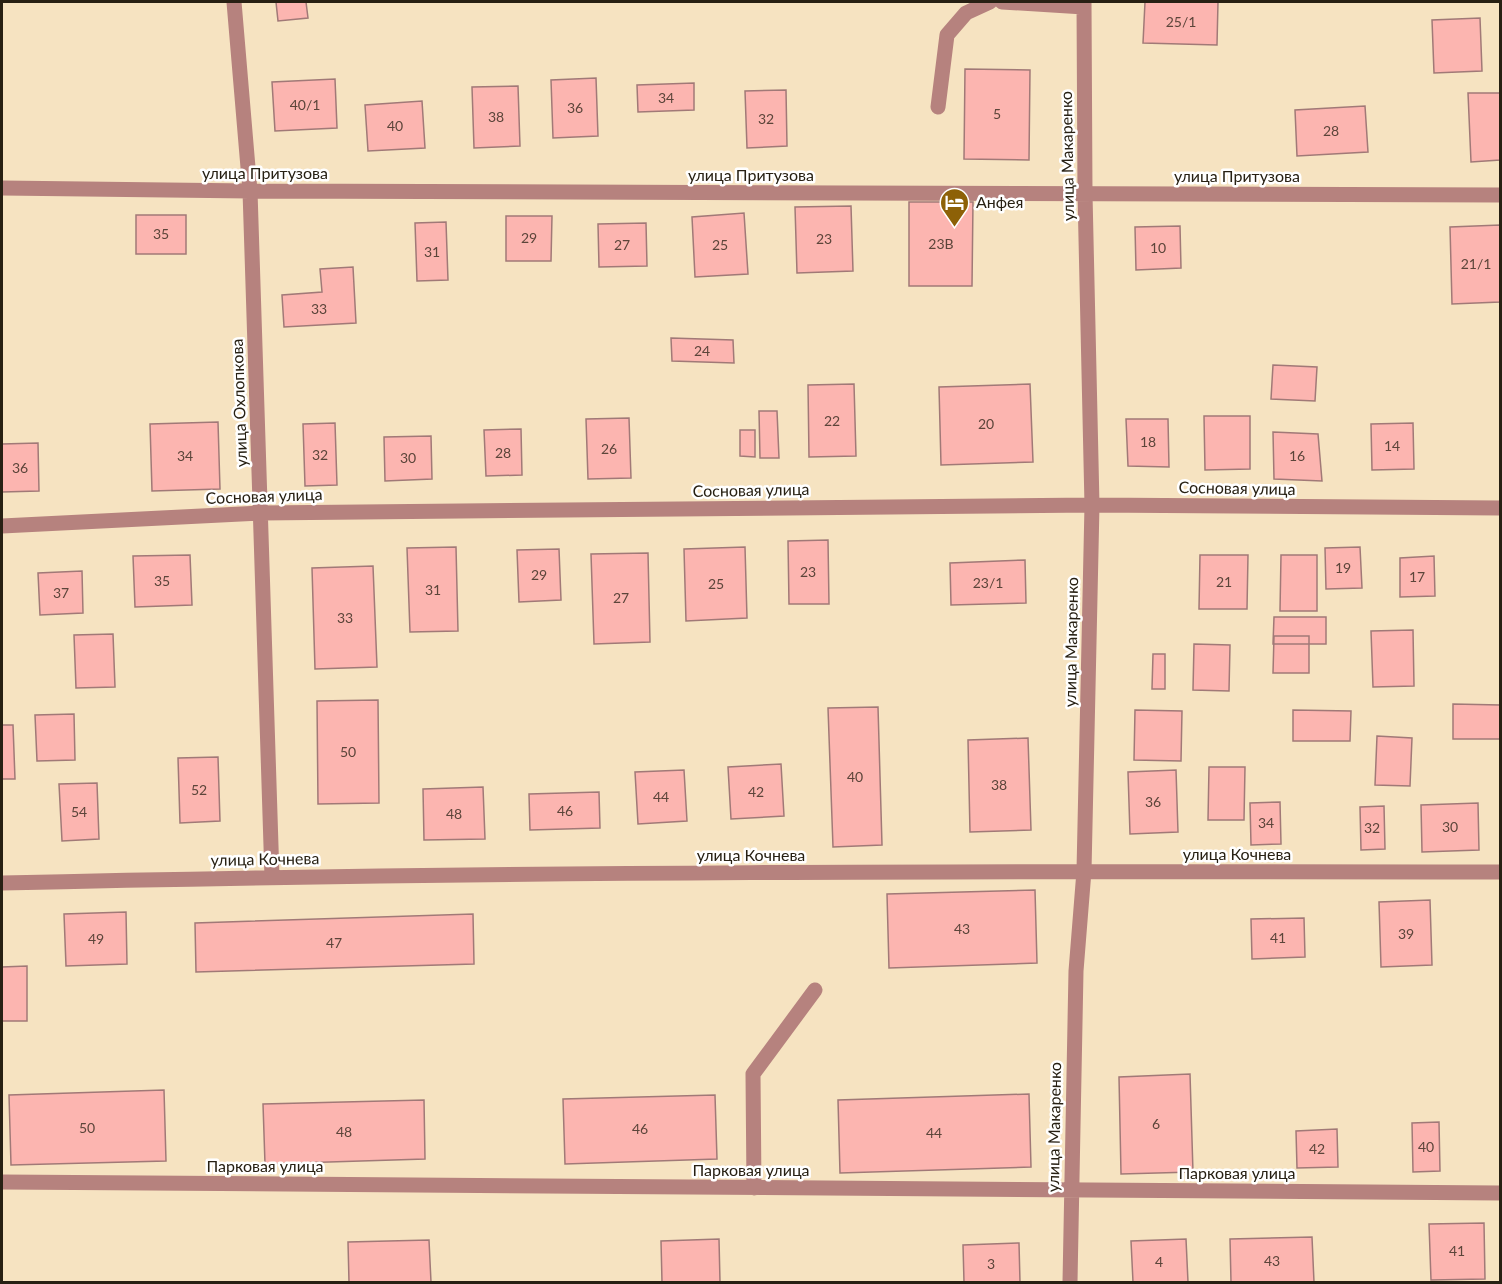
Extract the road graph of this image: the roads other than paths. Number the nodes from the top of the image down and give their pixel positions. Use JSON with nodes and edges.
{"nodes":[{"id":1,"x":234,"y":2,"type":"edge"},
{"id":2,"x":990,"y":2,"type":"edge"},
{"id":3,"x":1002,"y":2,"type":"edge"},
{"id":4,"x":1084,"y":4,"type":"edge"},
{"id":5,"x":938,"y":106,"type":"dead end"},
{"id":6,"x":2,"y":188,"type":"edge"},
{"id":7,"x":250,"y":191,"type":"junction"},
{"id":8,"x":1085,"y":194,"type":"junction"},
{"id":9,"x":1500,"y":195,"type":"edge"},
{"id":10,"x":1092,"y":505,"type":"junction"},
{"id":11,"x":1500,"y":508,"type":"edge"},
{"id":12,"x":261,"y":513,"type":"junction"},
{"id":13,"x":2,"y":526,"type":"edge"},
{"id":14,"x":1084,"y":871,"type":"junction"},
{"id":15,"x":1500,"y":872,"type":"edge"},
{"id":16,"x":272,"y":877,"type":"junction"},
{"id":17,"x":2,"y":883,"type":"edge"},
{"id":18,"x":815,"y":990,"type":"dead end"},
{"id":19,"x":2,"y":1182,"type":"edge"},
{"id":20,"x":754,"y":1188,"type":"junction"},
{"id":21,"x":1071,"y":1190,"type":"junction"},
{"id":22,"x":1500,"y":1193,"type":"edge"},
{"id":23,"x":1070,"y":1282,"type":"edge"}],
"edges":[{"from":1,"to":7,"type":"street","name":"улица Охлопкова"},
{"from":2,"to":5,"type":"street"},
{"from":3,"to":4,"type":"street"},
{"from":4,"to":8,"type":"street","name":"улица Макаренко"},
{"from":6,"to":7,"type":"street","name":"улица Притузова"},
{"from":7,"to":8,"type":"street","name":"улица Притузова"},
{"from":7,"to":12,"type":"street","name":"улица Охлопкова"},
{"from":8,"to":9,"type":"street","name":"улица Притузова"},
{"from":8,"to":10,"type":"street","name":"улица Макаренко"},
{"from":10,"to":11,"type":"street","name":"Сосновая улица"},
{"from":10,"to":12,"type":"street","name":"Сосновая улица"},
{"from":10,"to":14,"type":"street","name":"улица Макаренко"},
{"from":12,"to":13,"type":"street","name":"Сосновая улица"},
{"from":12,"to":16,"type":"street","name":"улица Охлопкова"},
{"from":14,"to":15,"type":"street","name":"улица Кочнева"},
{"from":14,"to":16,"type":"street","name":"улица Кочнева"},
{"from":14,"to":21,"type":"street","name":"улица Макаренко"},
{"from":16,"to":17,"type":"street","name":"улица Кочнева"},
{"from":18,"to":20,"type":"street"},
{"from":19,"to":20,"type":"street","name":"Парковая улица"},
{"from":20,"to":21,"type":"street","name":"Парковая улица"},
{"from":21,"to":22,"type":"street","name":"Парковая улица"},
{"from":21,"to":23,"type":"street","name":"улица Макаренко"}]}
